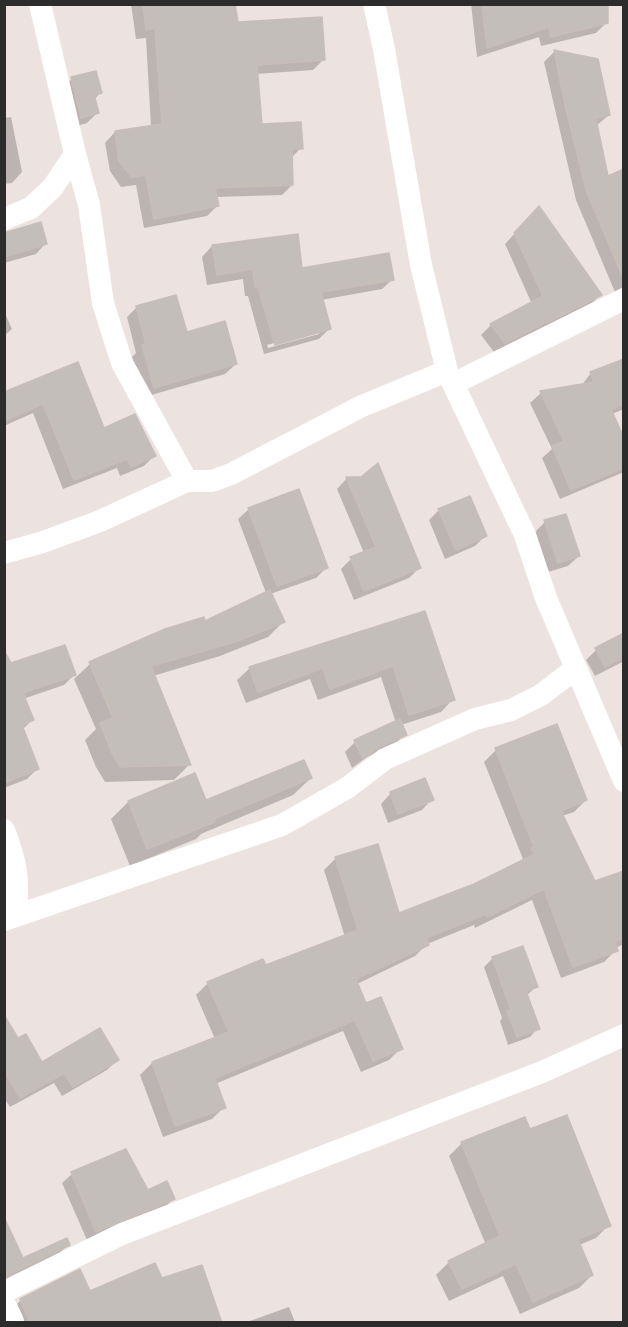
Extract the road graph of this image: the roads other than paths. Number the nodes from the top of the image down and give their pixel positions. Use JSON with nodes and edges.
{"nodes":[{"id":1,"x":40,"y":4,"type":"edge"},
{"id":2,"x":374,"y":4,"type":"edge"},
{"id":3,"x":75,"y":154,"type":"junction"},
{"id":4,"x":4,"y":219,"type":"edge"},
{"id":5,"x":624,"y":299,"type":"edge"},
{"id":6,"x":450,"y":378,"type":"junction"},
{"id":7,"x":187,"y":481,"type":"junction"},
{"id":8,"x":4,"y":553,"type":"edge"},
{"id":9,"x":575,"y":669,"type":"junction"},
{"id":10,"x":624,"y":782,"type":"edge"},
{"id":11,"x":4,"y":830,"type":"edge"},
{"id":12,"x":10,"y":918,"type":"edge"},
{"id":13,"x":624,"y":1035,"type":"edge"},
{"id":14,"x":4,"y":1292,"type":"edge"},
{"id":15,"x":4,"y":1309,"type":"edge"},
{"id":16,"x":10,"y":1323,"type":"edge"}],
"edges":[{"from":1,"to":3,"type":"street"},
{"from":2,"to":6,"type":"street"},
{"from":3,"to":4,"type":"street"},
{"from":3,"to":7,"type":"street"},
{"from":5,"to":6,"type":"street"},
{"from":6,"to":7,"type":"street"},
{"from":6,"to":9,"type":"street"},
{"from":7,"to":8,"type":"street"},
{"from":9,"to":10,"type":"street"},
{"from":9,"to":12,"type":"street"},
{"from":11,"to":12,"type":"street"},
{"from":13,"to":14,"type":"street"},
{"from":15,"to":16,"type":"street"}]}
